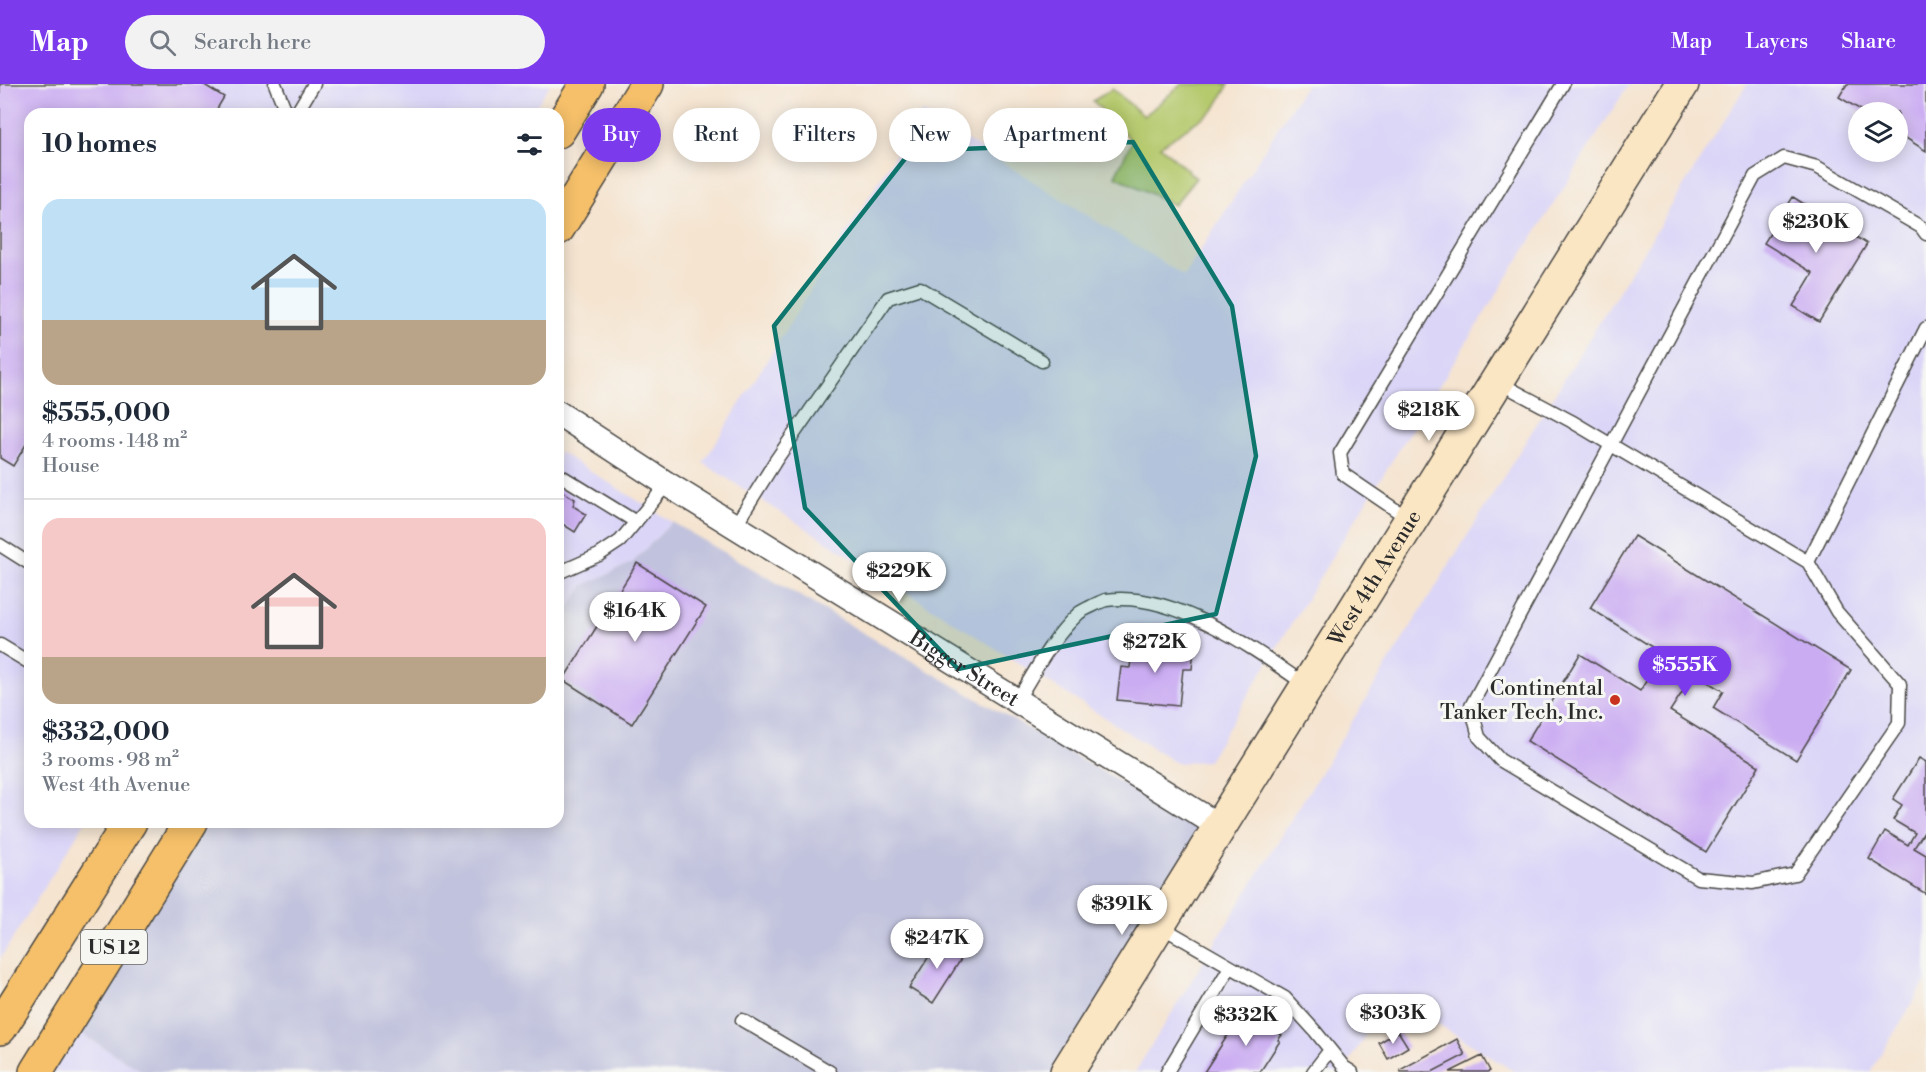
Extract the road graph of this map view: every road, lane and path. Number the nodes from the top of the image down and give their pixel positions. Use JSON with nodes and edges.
{"nodes":[{"id":1,"x":275,"y":84,"type":"edge"},
{"id":2,"x":314,"y":84,"type":"edge"},
{"id":3,"x":587,"y":84,"type":"edge"},
{"id":4,"x":647,"y":84,"type":"edge"},
{"id":5,"x":1563,"y":84,"type":"edge"},
{"id":6,"x":1682,"y":84,"type":"edge"},
{"id":7,"x":285,"y":108,"type":"edge"},
{"id":8,"x":300,"y":108,"type":"edge"},
{"id":9,"x":564,"y":121,"type":"edge"},
{"id":10,"x":564,"y":218,"type":"edge"},
{"id":11,"x":1926,"y":234,"type":"edge"},
{"id":12,"x":1926,"y":328,"type":"edge"},
{"id":13,"x":1042,"y":361,"type":"dead end"},
{"id":14,"x":1497,"y":381,"type":"junction"},
{"id":15,"x":564,"y":417,"type":"edge"},
{"id":16,"x":1610,"y":445,"type":"junction"},
{"id":17,"x":564,"y":478,"type":"edge"},
{"id":18,"x":667,"y":484,"type":"junction"},
{"id":19,"x":1410,"y":520,"type":"junction"},
{"id":20,"x":636,"y":522,"type":"junction"},
{"id":21,"x":735,"y":526,"type":"junction"},
{"id":22,"x":0,"y":545,"type":"edge"},
{"id":23,"x":24,"y":560,"type":"edge"},
{"id":24,"x":1808,"y":562,"type":"junction"},
{"id":25,"x":564,"y":570,"type":"edge"},
{"id":26,"x":0,"y":645,"type":"edge"},
{"id":27,"x":24,"y":659,"type":"edge"},
{"id":28,"x":1307,"y":685,"type":"junction"},
{"id":29,"x":1017,"y":701,"type":"junction"},
{"id":30,"x":1219,"y":826,"type":"junction"},
{"id":31,"x":126,"y":828,"type":"edge"},
{"id":32,"x":187,"y":828,"type":"edge"},
{"id":33,"x":1158,"y":925,"type":"junction"},
{"id":34,"x":1230,"y":967,"type":"junction"},
{"id":35,"x":742,"y":1020,"type":"dead end"},
{"id":36,"x":0,"y":1028,"type":"edge"},
{"id":37,"x":1330,"y":1050,"type":"junction"},
{"id":38,"x":36,"y":1072,"type":"edge"},
{"id":39,"x":830,"y":1072,"type":"edge"},
{"id":40,"x":1067,"y":1072,"type":"edge"},
{"id":41,"x":1167,"y":1072,"type":"edge"},
{"id":42,"x":1313,"y":1072,"type":"edge"},
{"id":43,"x":1352,"y":1072,"type":"edge"}],
"edges":[{"from":1,"to":7,"type":"lane"},
{"from":2,"to":8,"type":"lane"},
{"from":3,"to":9,"type":"main road"},
{"from":4,"to":10,"type":"main road"},
{"from":5,"to":19,"type":"lane"},
{"from":6,"to":14,"type":"main road","name":"West 4th Avenue"},
{"from":11,"to":16,"type":"lane"},
{"from":12,"to":24,"type":"lane"},
{"from":13,"to":21,"type":"lane"},
{"from":14,"to":16,"type":"lane"},
{"from":14,"to":19,"type":"main road","name":"West 4th Avenue"},
{"from":15,"to":18,"type":"street","name":"Bigger Street"},
{"from":16,"to":24,"type":"lane"},
{"from":16,"to":24,"type":"lane"},
{"from":17,"to":20,"type":"lane"},
{"from":18,"to":20,"type":"lane"},
{"from":18,"to":21,"type":"street","name":"Bigger Street"},
{"from":19,"to":28,"type":"main road","name":"West 4th Avenue"},
{"from":20,"to":25,"type":"lane"},
{"from":21,"to":29,"type":"street","name":"Bigger Street"},
{"from":22,"to":23,"type":"lane"},
{"from":26,"to":27,"type":"lane"},
{"from":28,"to":29,"type":"lane"},
{"from":28,"to":30,"type":"main road","name":"West 4th Avenue"},
{"from":29,"to":30,"type":"street","name":"Bigger Street"},
{"from":30,"to":33,"type":"main road","name":"West 4th Avenue"},
{"from":31,"to":36,"type":"main road","number":"US 12"},
{"from":32,"to":38,"type":"main road","number":"US 12"},
{"from":33,"to":34,"type":"lane"},
{"from":33,"to":40,"type":"main road","name":"West 4th Avenue"},
{"from":34,"to":37,"type":"lane"},
{"from":34,"to":41,"type":"lane"},
{"from":35,"to":39,"type":"lane"},
{"from":37,"to":42,"type":"lane"},
{"from":37,"to":43,"type":"lane"}]}
